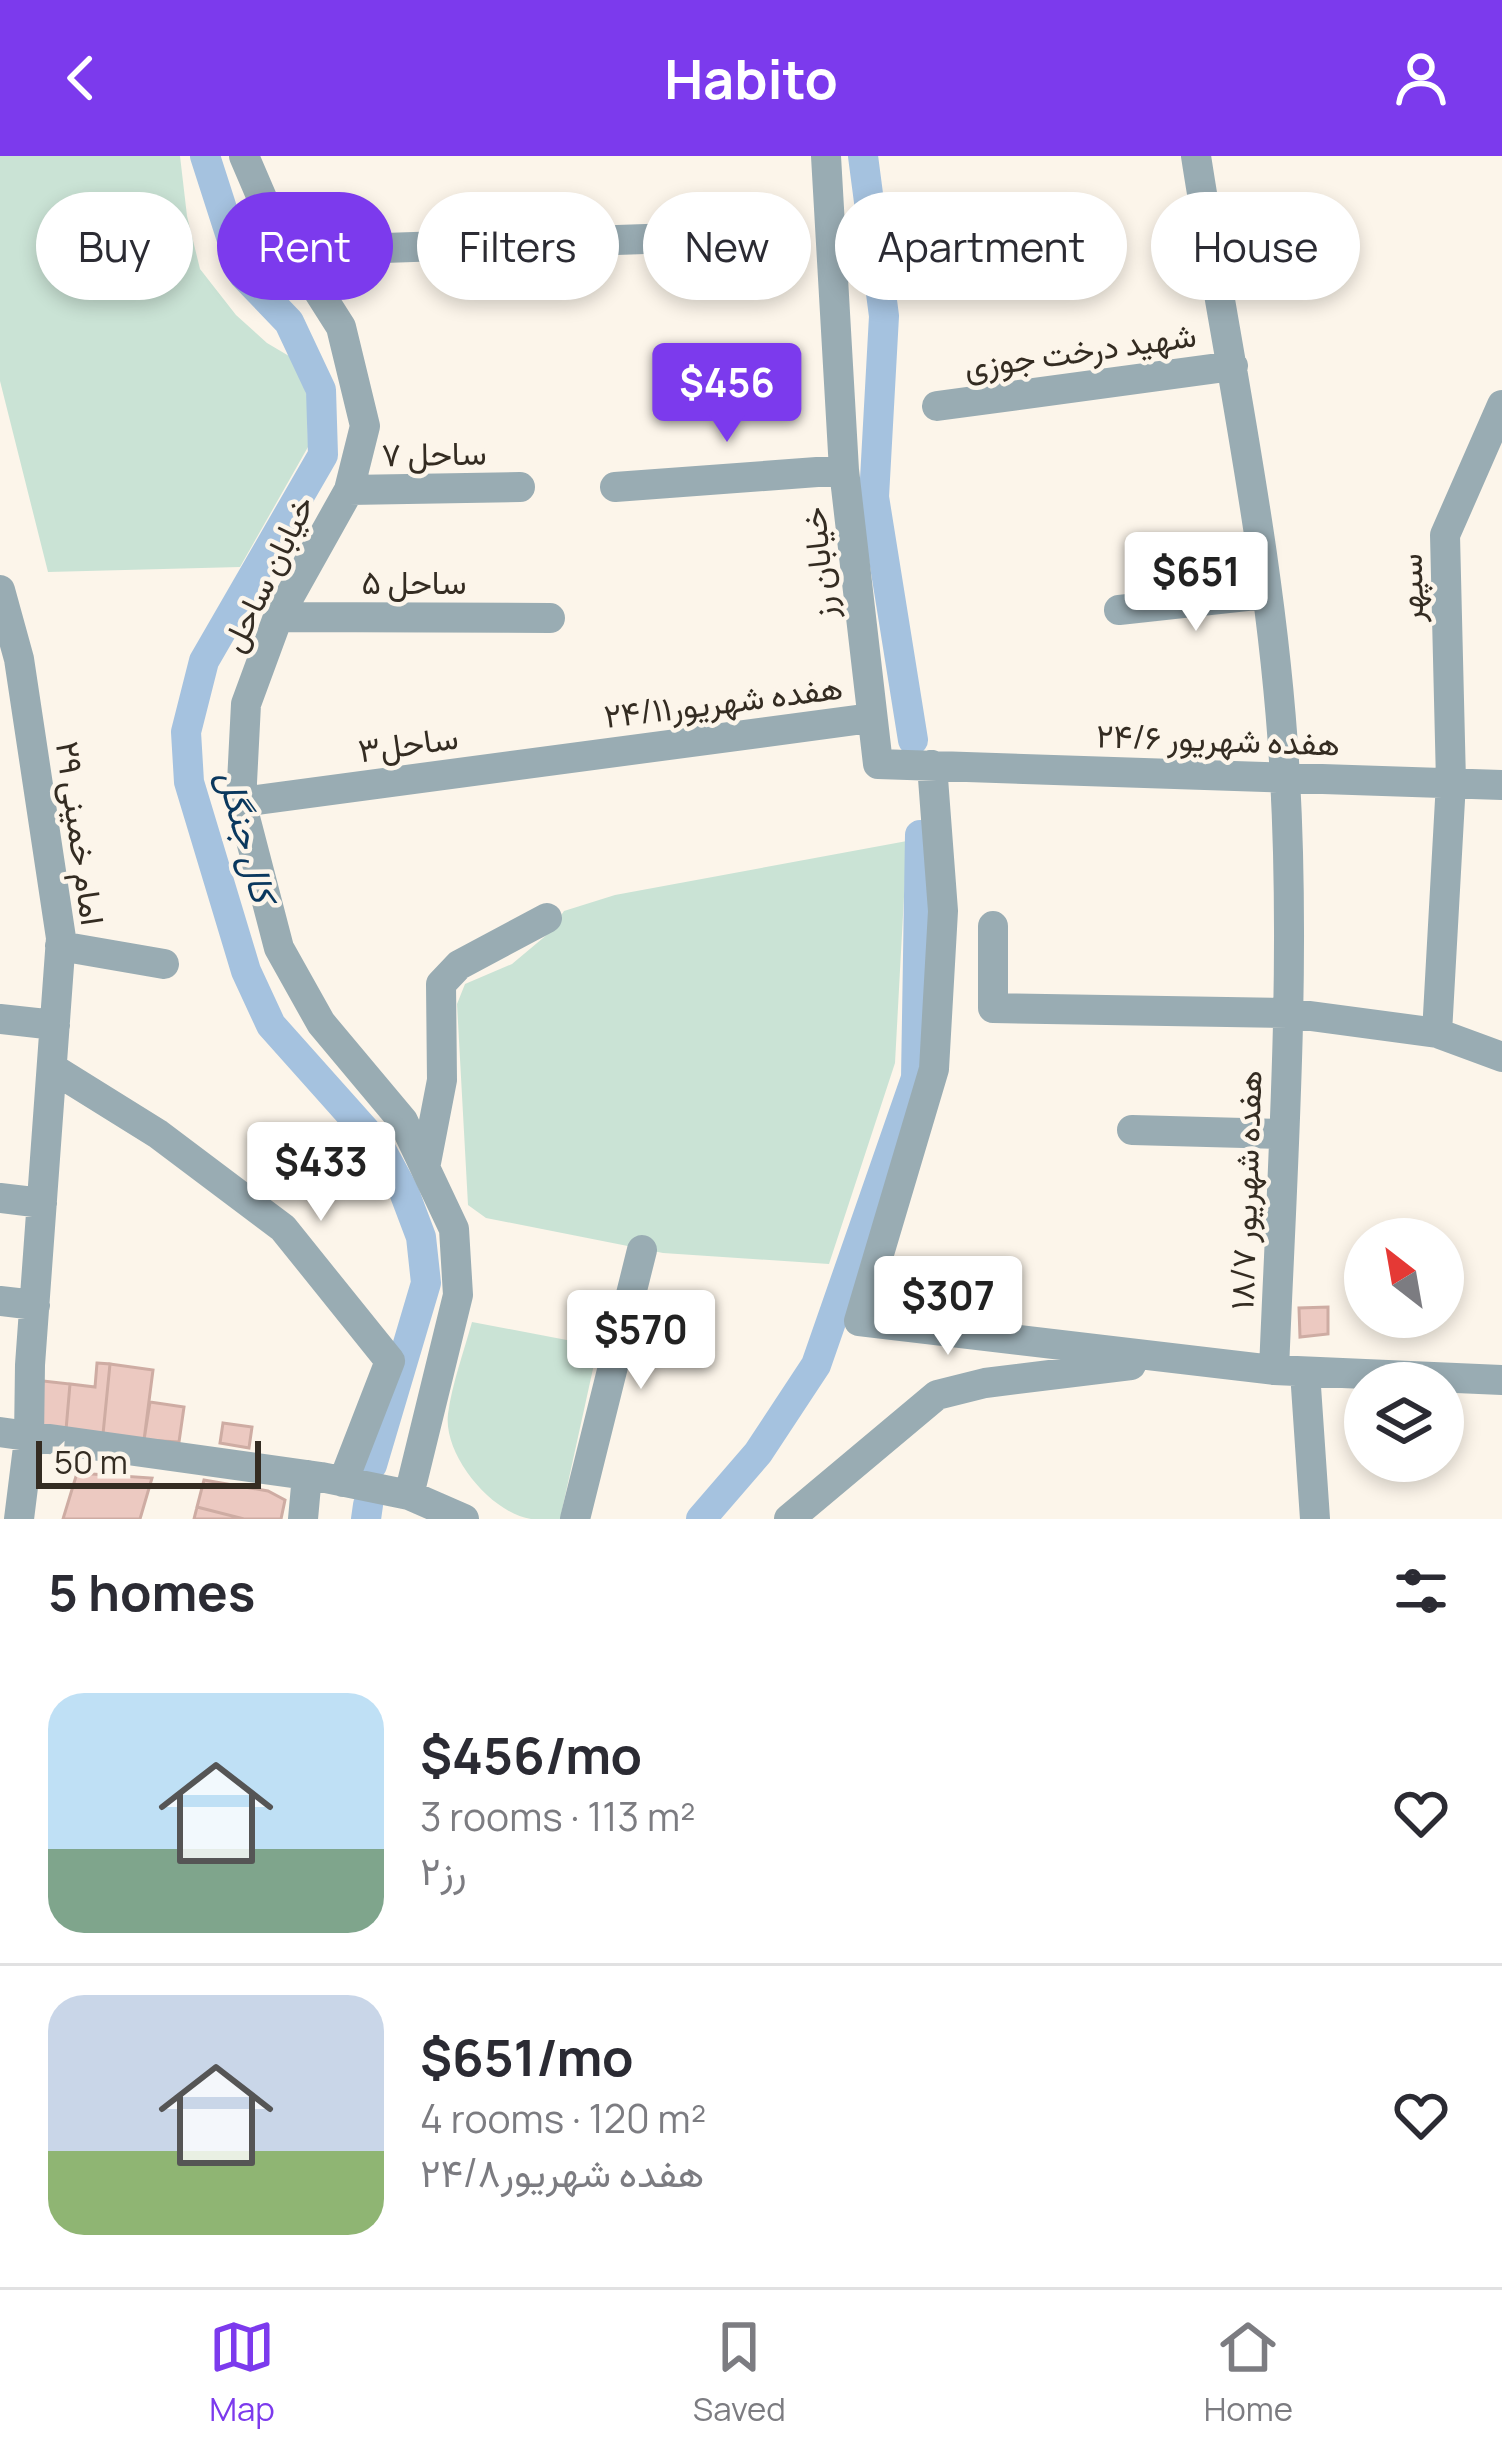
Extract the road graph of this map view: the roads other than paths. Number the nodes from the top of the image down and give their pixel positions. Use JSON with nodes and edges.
{"nodes":[{"id":1,"x":244,"y":156,"type":"edge"},
{"id":2,"x":826,"y":156,"type":"edge"},
{"id":3,"x":1196,"y":156,"type":"edge"},
{"id":4,"x":259,"y":192,"type":"edge"},
{"id":5,"x":643,"y":239,"type":"edge"},
{"id":6,"x":393,"y":247,"type":"edge"},
{"id":7,"x":325,"y":300,"type":"edge"},
{"id":8,"x":1233,"y":366,"type":"junction"},
{"id":9,"x":1502,"y":405,"type":"edge"},
{"id":10,"x":937,"y":406,"type":"dead end"},
{"id":11,"x":844,"y":470,"type":"junction"},
{"id":12,"x":615,"y":487,"type":"dead end"},
{"id":13,"x":520,"y":488,"type":"dead end"},
{"id":14,"x":349,"y":490,"type":"junction"},
{"id":15,"x":0,"y":590,"type":"edge"},
{"id":16,"x":1265,"y":594,"type":"junction"},
{"id":17,"x":1119,"y":610,"type":"dead end"},
{"id":18,"x":278,"y":616,"type":"junction"},
{"id":19,"x":550,"y":618,"type":"dead end"},
{"id":20,"x":871,"y":718,"type":"junction"},
{"id":21,"x":585,"y":756,"type":"joint"},
{"id":22,"x":932,"y":765,"type":"junction"},
{"id":23,"x":1285,"y":777,"type":"junction"},
{"id":24,"x":1451,"y":782,"type":"junction"},
{"id":25,"x":1502,"y":785,"type":"edge"},
{"id":26,"x":241,"y":802,"type":"junction"},
{"id":27,"x":547,"y":918,"type":"dead end"},
{"id":28,"x":993,"y":926,"type":"dead end"},
{"id":29,"x":60,"y":946,"type":"junction"},
{"id":30,"x":164,"y":964,"type":"dead end"},
{"id":31,"x":1288,"y":1013,"type":"junction"},
{"id":32,"x":0,"y":1019,"type":"edge"},
{"id":33,"x":55,"y":1025,"type":"junction"},
{"id":34,"x":1438,"y":1033,"type":"junction"},
{"id":35,"x":1502,"y":1057,"type":"edge"},
{"id":36,"x":52,"y":1068,"type":"junction"},
{"id":37,"x":1132,"y":1130,"type":"dead end"},
{"id":38,"x":1284,"y":1134,"type":"junction"},
{"id":39,"x":425,"y":1168,"type":"junction"},
{"id":40,"x":0,"y":1198,"type":"edge"},
{"id":41,"x":42,"y":1203,"type":"junction"},
{"id":42,"x":642,"y":1250,"type":"dead end"},
{"id":43,"x":0,"y":1301,"type":"edge"},
{"id":44,"x":34,"y":1305,"type":"junction"},
{"id":45,"x":1178,"y":1359,"type":"junction"},
{"id":46,"x":1290,"y":1371,"type":"junction"},
{"id":47,"x":1502,"y":1380,"type":"edge"},
{"id":48,"x":15,"y":1436,"type":"edge"},
{"id":49,"x":307,"y":1475,"type":"junction"},
{"id":50,"x":344,"y":1482,"type":"junction"},
{"id":51,"x":409,"y":1495,"type":"junction"},
{"id":52,"x":19,"y":1519,"type":"edge"},
{"id":53,"x":303,"y":1519,"type":"edge"},
{"id":54,"x":464,"y":1519,"type":"edge"},
{"id":55,"x":575,"y":1519,"type":"edge"},
{"id":56,"x":789,"y":1519,"type":"edge"},
{"id":57,"x":1315,"y":1519,"type":"edge"}],
"edges":[{"from":1,"to":4,"type":"street","name":"خیابان ساحل"},
{"from":2,"to":11,"type":"street","name":"خیابان رز"},
{"from":3,"to":8,"type":"street","name":"هفده شهریور ۱۸/۷"},
{"from":5,"to":6,"type":"street"},
{"from":7,"to":14,"type":"street","name":"خیابان ساحل"},
{"from":8,"to":10,"type":"street","name":"شهید درخت جوزی"},
{"from":8,"to":16,"type":"street","name":"هفده شهریور ۱۸/۷"},
{"from":9,"to":24,"type":"street","name":"سپهر"},
{"from":11,"to":12,"type":"street"},
{"from":11,"to":20,"type":"street","name":"خیابان رز"},
{"from":13,"to":14,"type":"street","name":"ساحل ۷"},
{"from":14,"to":18,"type":"street","name":"خیابان ساحل"},
{"from":15,"to":29,"type":"street","name":"امام خمینی ۲۹"},
{"from":16,"to":17,"type":"street"},
{"from":16,"to":23,"type":"street","name":"هفده شهریور ۱۸/۷"},
{"from":18,"to":19,"type":"street","name":"ساحل ۵"},
{"from":18,"to":26,"type":"street","name":"خیابان ساحل"},
{"from":20,"to":21,"type":"street","name":"هفده شهریور۲۴/۱۱"},
{"from":20,"to":22,"type":"street","name":"خیابان رز"},
{"from":21,"to":26,"type":"street","name":"ساحل۳"},
{"from":22,"to":23,"type":"street","name":"هفده شهریور ۲۴/۶"},
{"from":22,"to":45,"type":"street"},
{"from":23,"to":24,"type":"street","name":"هفده شهریور ۲۴/۶"},
{"from":23,"to":31,"type":"street","name":"هفده شهریور ۱۸/۷"},
{"from":24,"to":25,"type":"street","name":"هفده شهریور ۲۴/۶"},
{"from":24,"to":34,"type":"street","name":"سپهر"},
{"from":26,"to":39,"type":"street","name":"خیابان ساحل"},
{"from":27,"to":39,"type":"street"},
{"from":28,"to":31,"type":"street"},
{"from":29,"to":30,"type":"street"},
{"from":29,"to":33,"type":"street","name":"امام خمینی ۲۹"},
{"from":31,"to":34,"type":"street"},
{"from":31,"to":38,"type":"street","name":"هفده شهریور ۱۸/۷"},
{"from":32,"to":33,"type":"street"},
{"from":33,"to":36,"type":"street","name":"امام خمینی ۲۹"},
{"from":34,"to":35,"type":"street"},
{"from":36,"to":41,"type":"street","name":"امام خمینی ۲۹"},
{"from":36,"to":50,"type":"street"},
{"from":37,"to":38,"type":"street"},
{"from":38,"to":46,"type":"street","name":"هفده شهریور ۱۸/۷"},
{"from":39,"to":51,"type":"street","name":"خیابان ساحل"},
{"from":40,"to":41,"type":"street"},
{"from":41,"to":44,"type":"street","name":"امام خمینی ۲۹"},
{"from":42,"to":55,"type":"street"},
{"from":43,"to":44,"type":"street"},
{"from":44,"to":48,"type":"street","name":"امام خمینی ۲۹"},
{"from":45,"to":46,"type":"street"},
{"from":45,"to":56,"type":"street"},
{"from":46,"to":47,"type":"street"},
{"from":46,"to":57,"type":"street","name":"هفده شهریور ۱۸/۷"},
{"from":48,"to":49,"type":"street"},
{"from":48,"to":52,"type":"street","name":"امام خمینی ۲۹"},
{"from":49,"to":50,"type":"street"},
{"from":49,"to":53,"type":"street"},
{"from":50,"to":51,"type":"street"},
{"from":51,"to":54,"type":"street"}]}
